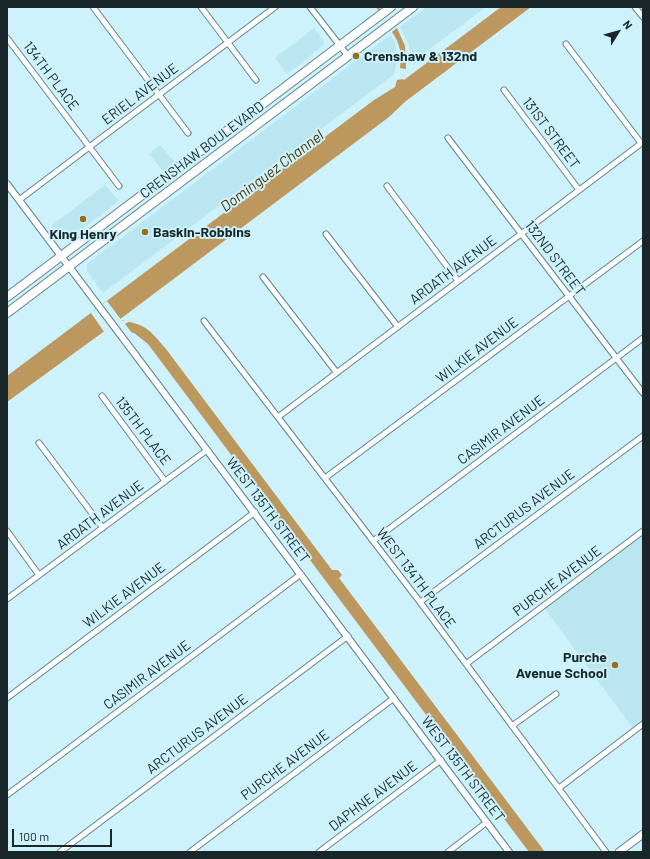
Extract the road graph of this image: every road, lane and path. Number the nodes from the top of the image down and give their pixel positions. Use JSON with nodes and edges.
{"nodes":[{"id":1,"x":93,"y":7,"type":"edge"},
{"id":2,"x":201,"y":7,"type":"edge"},
{"id":3,"x":275,"y":7,"type":"edge"},
{"id":4,"x":310,"y":7,"type":"edge"},
{"id":5,"x":413,"y":7,"type":"edge"},
{"id":6,"x":635,"y":7,"type":"edge"},
{"id":7,"x":389,"y":9,"type":"edge"},
{"id":8,"x":643,"y":17,"type":"edge"},
{"id":9,"x":7,"y":38,"type":"edge"},
{"id":10,"x":228,"y":43,"type":"junction"},
{"id":11,"x":566,"y":44,"type":"dead end"},
{"id":12,"x":340,"y":46,"type":"junction"},
{"id":13,"x":348,"y":56,"type":"junction"},
{"id":14,"x":256,"y":80,"type":"dead end"},
{"id":15,"x":504,"y":90,"type":"dead end"},
{"id":16,"x":160,"y":94,"type":"junction"},
{"id":17,"x":188,"y":133,"type":"dead end"},
{"id":18,"x":448,"y":138,"type":"dead end"},
{"id":19,"x":642,"y":142,"type":"edge"},
{"id":20,"x":90,"y":147,"type":"junction"},
{"id":21,"x":7,"y":184,"type":"edge"},
{"id":22,"x":119,"y":186,"type":"dead end"},
{"id":23,"x":387,"y":186,"type":"dead end"},
{"id":24,"x":579,"y":190,"type":"junction"},
{"id":25,"x":19,"y":200,"type":"junction"},
{"id":26,"x":326,"y":234,"type":"dead end"},
{"id":27,"x":522,"y":234,"type":"junction"},
{"id":28,"x":643,"y":241,"type":"edge"},
{"id":29,"x":61,"y":256,"type":"junction"},
{"id":30,"x":69,"y":266,"type":"junction"},
{"id":31,"x":264,"y":277,"type":"dead end"},
{"id":32,"x":458,"y":281,"type":"junction"},
{"id":33,"x":569,"y":296,"type":"junction"},
{"id":34,"x":7,"y":297,"type":"edge"},
{"id":35,"x":7,"y":313,"type":"edge"},
{"id":36,"x":204,"y":321,"type":"dead end"},
{"id":37,"x":398,"y":327,"type":"junction"},
{"id":38,"x":643,"y":338,"type":"edge"},
{"id":39,"x":617,"y":358,"type":"junction"},
{"id":40,"x":337,"y":373,"type":"junction"},
{"id":41,"x":643,"y":393,"type":"edge"},
{"id":42,"x":102,"y":396,"type":"dead end"},
{"id":43,"x":278,"y":417,"type":"junction"},
{"id":44,"x":643,"y":436,"type":"edge"},
{"id":45,"x":39,"y":443,"type":"dead end"},
{"id":46,"x":207,"y":450,"type":"junction"},
{"id":47,"x":324,"y":478,"type":"junction"},
{"id":48,"x":165,"y":481,"type":"junction"},
{"id":49,"x":255,"y":512,"type":"junction"},
{"id":50,"x":103,"y":528,"type":"junction"},
{"id":51,"x":7,"y":531,"type":"edge"},
{"id":52,"x":643,"y":531,"type":"edge"},
{"id":53,"x":373,"y":541,"type":"junction"},
{"id":54,"x":301,"y":574,"type":"junction"},
{"id":55,"x":39,"y":575,"type":"junction"},
{"id":56,"x":7,"y":599,"type":"edge"},
{"id":57,"x":420,"y":602,"type":"junction"},
{"id":58,"x":348,"y":636,"type":"junction"},
{"id":59,"x":466,"y":664,"type":"junction"},
{"id":60,"x":556,"y":694,"type":"dead end"},
{"id":61,"x":7,"y":698,"type":"edge"},
{"id":62,"x":394,"y":698,"type":"junction"},
{"id":63,"x":643,"y":724,"type":"edge"},
{"id":64,"x":512,"y":726,"type":"junction"},
{"id":65,"x":441,"y":760,"type":"junction"},
{"id":66,"x":559,"y":788,"type":"junction"},
{"id":67,"x":7,"y":796,"type":"edge"},
{"id":68,"x":487,"y":822,"type":"junction"},
{"id":69,"x":643,"y":834,"type":"edge"},
{"id":70,"x":60,"y":852,"type":"edge"},
{"id":71,"x":190,"y":852,"type":"edge"},
{"id":72,"x":318,"y":852,"type":"edge"},
{"id":73,"x":448,"y":852,"type":"edge"},
{"id":74,"x":509,"y":852,"type":"edge"},
{"id":75,"x":606,"y":852,"type":"edge"},
{"id":76,"x":619,"y":852,"type":"edge"}],
"edges":[{"from":1,"to":16,"type":"street"},
{"from":2,"to":10,"type":"street"},
{"from":3,"to":10,"type":"street","name":"ERIEL AVENUE"},
{"from":4,"to":12,"type":"street"},
{"from":5,"to":13,"type":"main road","name":"CRENSHAW BOULEVARD"},
{"from":6,"to":8,"type":"street"},
{"from":7,"to":12,"type":"main road","name":"CRENSHAW BOULEVARD"},
{"from":9,"to":20,"type":"street","name":"134TH PLACE"},
{"from":10,"to":14,"type":"street"},
{"from":10,"to":16,"type":"street","name":"ERIEL AVENUE"},
{"from":11,"to":19,"type":"street"},
{"from":12,"to":13,"type":"street"},
{"from":12,"to":29,"type":"main road","name":"CRENSHAW BOULEVARD"},
{"from":13,"to":30,"type":"main road","name":"CRENSHAW BOULEVARD"},
{"from":15,"to":24,"type":"street","name":"131ST STREET"},
{"from":16,"to":17,"type":"street"},
{"from":16,"to":20,"type":"street","name":"ERIEL AVENUE"},
{"from":18,"to":27,"type":"street","name":"132ND STREET"},
{"from":19,"to":24,"type":"street","name":"ARDATH AVENUE"},
{"from":20,"to":22,"type":"street","name":"134TH PLACE"},
{"from":20,"to":25,"type":"street","name":"ERIEL AVENUE"},
{"from":21,"to":25,"type":"street","name":"WEST 135TH STREET"},
{"from":23,"to":32,"type":"street"},
{"from":24,"to":27,"type":"street","name":"ARDATH AVENUE"},
{"from":25,"to":29,"type":"street","name":"WEST 135TH STREET"},
{"from":26,"to":37,"type":"street"},
{"from":27,"to":32,"type":"street","name":"ARDATH AVENUE"},
{"from":27,"to":33,"type":"street","name":"132ND STREET"},
{"from":28,"to":33,"type":"street","name":"WILKIE AVENUE"},
{"from":29,"to":30,"type":"street","name":"WEST 135TH STREET"},
{"from":29,"to":34,"type":"main road","name":"CRENSHAW BOULEVARD"},
{"from":30,"to":35,"type":"main road","name":"CRENSHAW BOULEVARD"},
{"from":30,"to":46,"type":"street","name":"WEST 135TH STREET"},
{"from":31,"to":40,"type":"street"},
{"from":32,"to":37,"type":"street","name":"ARDATH AVENUE"},
{"from":33,"to":39,"type":"street","name":"132ND STREET"},
{"from":33,"to":47,"type":"street","name":"WILKIE AVENUE"},
{"from":36,"to":43,"type":"street","name":"WEST 134TH PLACE"},
{"from":37,"to":40,"type":"street","name":"ARDATH AVENUE"},
{"from":38,"to":39,"type":"street","name":"CASIMIR AVENUE"},
{"from":39,"to":41,"type":"street","name":"132ND STREET"},
{"from":39,"to":53,"type":"street","name":"CASIMIR AVENUE"},
{"from":40,"to":43,"type":"street","name":"ARDATH AVENUE"},
{"from":42,"to":48,"type":"street","name":"135TH PLACE"},
{"from":43,"to":47,"type":"street","name":"WEST 134TH PLACE"},
{"from":44,"to":57,"type":"street","name":"ARCTURUS AVENUE"},
{"from":45,"to":50,"type":"street"},
{"from":46,"to":48,"type":"street","name":"ARDATH AVENUE"},
{"from":46,"to":49,"type":"street","name":"WEST 135TH STREET"},
{"from":47,"to":53,"type":"street","name":"WEST 134TH PLACE"},
{"from":48,"to":50,"type":"street","name":"ARDATH AVENUE"},
{"from":49,"to":54,"type":"street","name":"WEST 135TH STREET"},
{"from":49,"to":61,"type":"street","name":"WILKIE AVENUE"},
{"from":50,"to":55,"type":"street","name":"ARDATH AVENUE"},
{"from":51,"to":55,"type":"street"},
{"from":52,"to":59,"type":"street","name":"PURCHE AVENUE"},
{"from":53,"to":57,"type":"street","name":"WEST 134TH PLACE"},
{"from":54,"to":58,"type":"street","name":"WEST 135TH STREET"},
{"from":54,"to":67,"type":"street","name":"CASIMIR AVENUE"},
{"from":55,"to":56,"type":"street","name":"ARDATH AVENUE"},
{"from":57,"to":59,"type":"street","name":"WEST 134TH PLACE"},
{"from":58,"to":62,"type":"street","name":"WEST 135TH STREET"},
{"from":58,"to":70,"type":"street","name":"ARCTURUS AVENUE"},
{"from":59,"to":64,"type":"street","name":"WEST 134TH PLACE"},
{"from":60,"to":64,"type":"street"},
{"from":62,"to":65,"type":"street","name":"WEST 135TH STREET"},
{"from":62,"to":71,"type":"street","name":"PURCHE AVENUE"},
{"from":63,"to":66,"type":"street"},
{"from":64,"to":66,"type":"street","name":"WEST 134TH PLACE"},
{"from":65,"to":68,"type":"street","name":"WEST 135TH STREET"},
{"from":65,"to":72,"type":"street","name":"DAPHNE AVENUE"},
{"from":66,"to":75,"type":"street","name":"WEST 134TH PLACE"},
{"from":68,"to":73,"type":"street"},
{"from":68,"to":74,"type":"street","name":"WEST 135TH STREET"},
{"from":69,"to":76,"type":"main road"}]}
